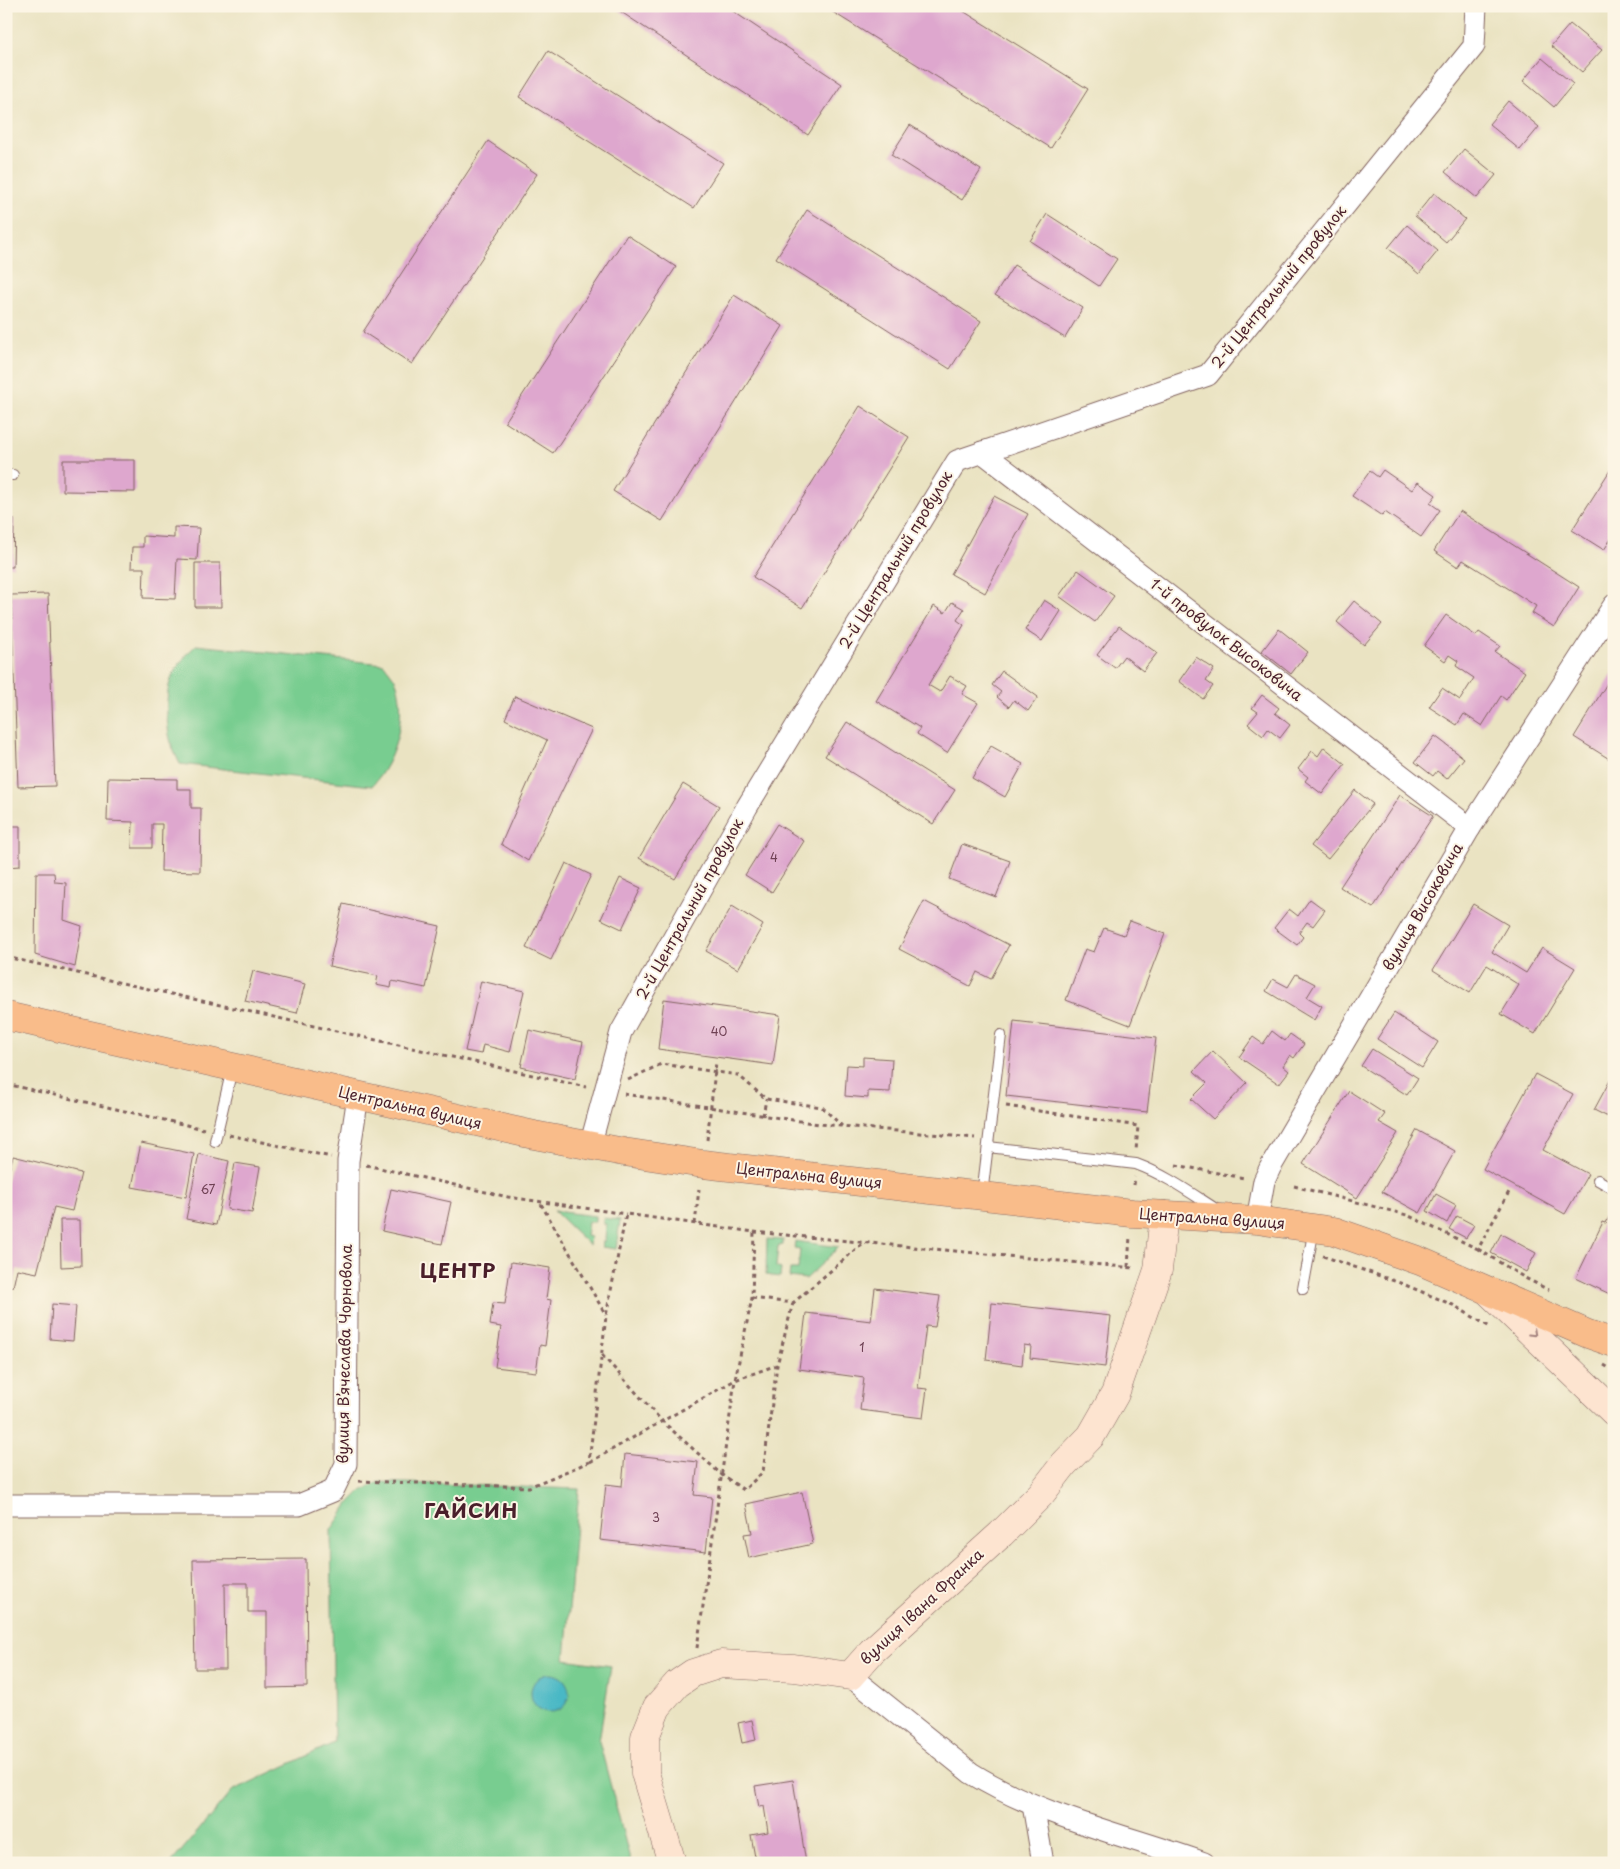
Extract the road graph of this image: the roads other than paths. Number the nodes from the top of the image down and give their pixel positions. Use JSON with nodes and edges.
{"nodes":[{"id":1,"x":1476,"y":6,"type":"edge"},
{"id":2,"x":982,"y":452,"type":"junction"},
{"id":3,"x":1614,"y":605,"type":"edge"},
{"id":4,"x":1470,"y":828,"type":"junction"},
{"id":5,"x":6,"y":1016,"type":"edge"},
{"id":6,"x":1001,"y":1035,"type":"dead end"},
{"id":7,"x":232,"y":1068,"type":"junction"},
{"id":8,"x":358,"y":1096,"type":"junction"},
{"id":9,"x":216,"y":1137,"type":"road end"},
{"id":10,"x":988,"y":1143,"type":"junction"},
{"id":11,"x":590,"y":1146,"type":"junction"},
{"id":12,"x":1598,"y":1180,"type":"dead end"},
{"id":13,"x":1614,"y":1189,"type":"edge"},
{"id":14,"x":982,"y":1196,"type":"junction"},
{"id":15,"x":1164,"y":1215,"type":"junction"},
{"id":16,"x":1230,"y":1218,"type":"junction"},
{"id":17,"x":1258,"y":1220,"type":"junction"},
{"id":18,"x":1312,"y":1240,"type":"junction"},
{"id":19,"x":1484,"y":1288,"type":"junction"},
{"id":20,"x":1303,"y":1289,"type":"dead end"},
{"id":21,"x":1588,"y":1334,"type":"junction"},
{"id":22,"x":1614,"y":1343,"type":"edge"},
{"id":23,"x":1579,"y":1377,"type":"junction"},
{"id":24,"x":1614,"y":1412,"type":"edge"},
{"id":25,"x":6,"y":1506,"type":"edge"},
{"id":26,"x":850,"y":1676,"type":"junction"},
{"id":27,"x":1033,"y":1805,"type":"junction"},
{"id":28,"x":672,"y":1863,"type":"edge"},
{"id":29,"x":1043,"y":1863,"type":"edge"},
{"id":30,"x":1204,"y":1863,"type":"edge"}],
"edges":[{"from":1,"to":2,"type":"street","name":"2-й Центральний провулок"},
{"from":2,"to":4,"type":"street","name":"1-й провулок Високовича"},
{"from":2,"to":11,"type":"street","name":"2-й Центральний провулок"},
{"from":3,"to":4,"type":"street","name":"вулиця Високовича"},
{"from":4,"to":17,"type":"street","name":"вулиця Високовича"},
{"from":5,"to":7,"type":"highway","name":"Центральна вулиця"},
{"from":6,"to":10,"type":"lane"},
{"from":7,"to":8,"type":"highway","name":"Центральна вулиця"},
{"from":7,"to":9,"type":"lane"},
{"from":8,"to":11,"type":"highway","name":"Центральна вулиця"},
{"from":8,"to":25,"type":"street","name":"вулиця Вʼячеслава Чорновола"},
{"from":10,"to":14,"type":"lane"},
{"from":10,"to":16,"type":"lane"},
{"from":11,"to":14,"type":"highway","name":"Центральна вулиця"},
{"from":12,"to":13,"type":"lane"},
{"from":14,"to":15,"type":"highway","name":"Центральна вулиця"},
{"from":15,"to":16,"type":"highway","name":"Центральна вулиця"},
{"from":15,"to":26,"type":"street","name":"вулиця Івана Франка"},
{"from":16,"to":17,"type":"highway","name":"Центральна вулиця"},
{"from":17,"to":18,"type":"highway","name":"Центральна вулиця"},
{"from":18,"to":19,"type":"highway","name":"Центральна вулиця"},
{"from":18,"to":20,"type":"lane"},
{"from":19,"to":21,"type":"highway"},
{"from":19,"to":23,"type":"street","name":"Центральна вулиця","one_way":true},
{"from":21,"to":22,"type":"highway"},
{"from":21,"to":23,"type":"street"},
{"from":23,"to":24,"type":"street","name":"Центральна вулиця"},
{"from":26,"to":27,"type":"street","name":"вулиця Івана Франка"},
{"from":26,"to":28,"type":"street"},
{"from":27,"to":29,"type":"street"},
{"from":27,"to":30,"type":"street","name":"вулиця Івана Франка"}]}
